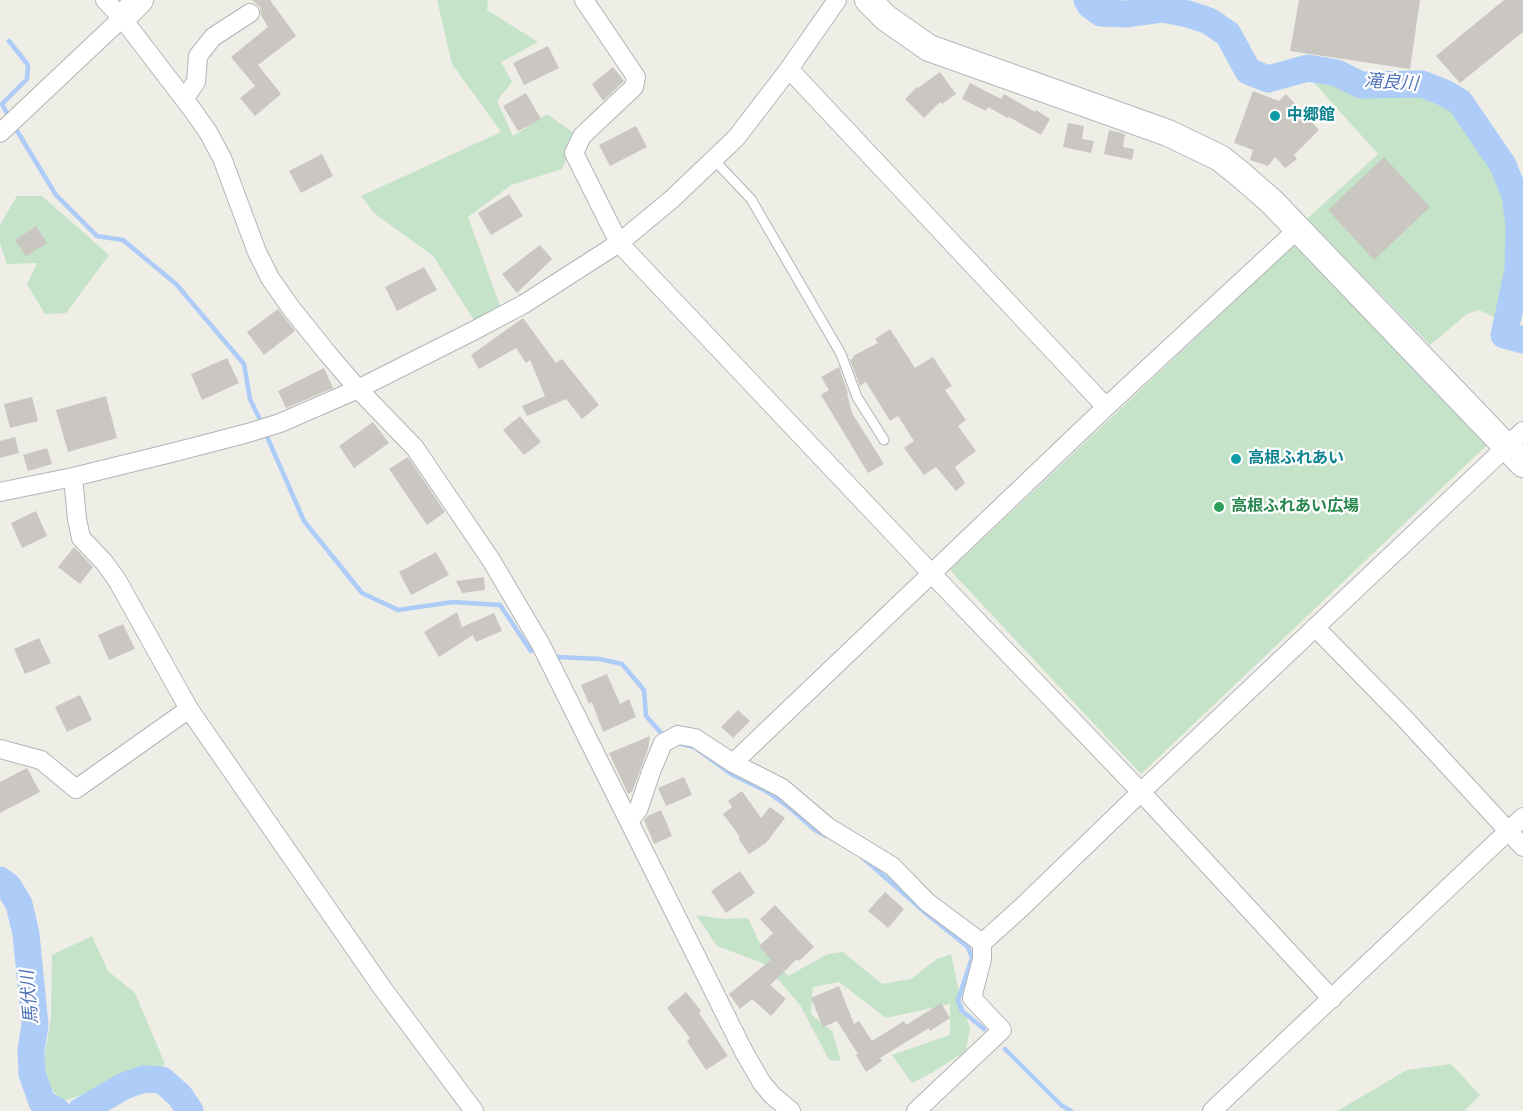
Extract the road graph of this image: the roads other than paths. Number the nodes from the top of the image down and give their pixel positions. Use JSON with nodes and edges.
{"nodes":[{"id":1,"x":140,"y":0,"type":"edge"},
{"id":2,"x":584,"y":0,"type":"edge"},
{"id":3,"x":837,"y":0,"type":"edge"},
{"id":4,"x":868,"y":0,"type":"edge"},
{"id":5,"x":114,"y":9,"type":"edge"},
{"id":6,"x":250,"y":13,"type":"dead end"},
{"id":7,"x":789,"y":69,"type":"junction"},
{"id":8,"x":184,"y":99,"type":"junction"},
{"id":9,"x":0,"y":133,"type":"edge"},
{"id":10,"x":714,"y":160,"type":"junction"},
{"id":11,"x":1298,"y":229,"type":"junction"},
{"id":12,"x":619,"y":243,"type":"junction"},
{"id":13,"x":358,"y":388,"type":"junction"},
{"id":14,"x":1106,"y":407,"type":"junction"},
{"id":15,"x":884,"y":440,"type":"dead end"},
{"id":16,"x":1518,"y":447,"type":"edge"},
{"id":17,"x":73,"y":477,"type":"junction"},
{"id":18,"x":0,"y":492,"type":"edge"},
{"id":19,"x":932,"y":574,"type":"junction"},
{"id":20,"x":1315,"y":627,"type":"junction"},
{"id":21,"x":189,"y":709,"type":"junction"},
{"id":22,"x":0,"y":749,"type":"edge"},
{"id":23,"x":733,"y":763,"type":"junction"},
{"id":24,"x":1141,"y":792,"type":"junction"},
{"id":25,"x":1523,"y":817,"type":"edge"},
{"id":26,"x":629,"y":821,"type":"junction"},
{"id":27,"x":1507,"y":831,"type":"junction"},
{"id":28,"x":1523,"y":847,"type":"edge"},
{"id":29,"x":982,"y":943,"type":"junction"},
{"id":30,"x":1332,"y":999,"type":"junction"},
{"id":31,"x":474,"y":1111,"type":"edge"},
{"id":32,"x":791,"y":1111,"type":"edge"},
{"id":33,"x":916,"y":1111,"type":"edge"},
{"id":34,"x":1212,"y":1111,"type":"edge"}],
"edges":[{"from":1,"to":5,"type":"street"},
{"from":2,"to":12,"type":"street"},
{"from":3,"to":7,"type":"street"},
{"from":4,"to":11,"type":"street"},
{"from":5,"to":8,"type":"street"},
{"from":5,"to":9,"type":"street"},
{"from":6,"to":8,"type":"street"},
{"from":7,"to":10,"type":"street"},
{"from":7,"to":14,"type":"street"},
{"from":8,"to":13,"type":"street"},
{"from":10,"to":12,"type":"street"},
{"from":10,"to":15,"type":"lane"},
{"from":11,"to":14,"type":"street"},
{"from":11,"to":16,"type":"street"},
{"from":12,"to":13,"type":"street"},
{"from":12,"to":19,"type":"street"},
{"from":13,"to":17,"type":"street"},
{"from":13,"to":26,"type":"street"},
{"from":14,"to":19,"type":"street"},
{"from":16,"to":20,"type":"street"},
{"from":17,"to":18,"type":"street"},
{"from":17,"to":21,"type":"street"},
{"from":19,"to":23,"type":"street"},
{"from":19,"to":24,"type":"street"},
{"from":20,"to":24,"type":"street"},
{"from":20,"to":27,"type":"street"},
{"from":21,"to":22,"type":"street"},
{"from":21,"to":31,"type":"street"},
{"from":23,"to":26,"type":"street"},
{"from":23,"to":29,"type":"street"},
{"from":24,"to":29,"type":"street"},
{"from":24,"to":30,"type":"street"},
{"from":25,"to":27,"type":"street"},
{"from":26,"to":32,"type":"street"},
{"from":27,"to":28,"type":"street"},
{"from":27,"to":30,"type":"street"},
{"from":29,"to":33,"type":"street"},
{"from":30,"to":34,"type":"street"}]}
